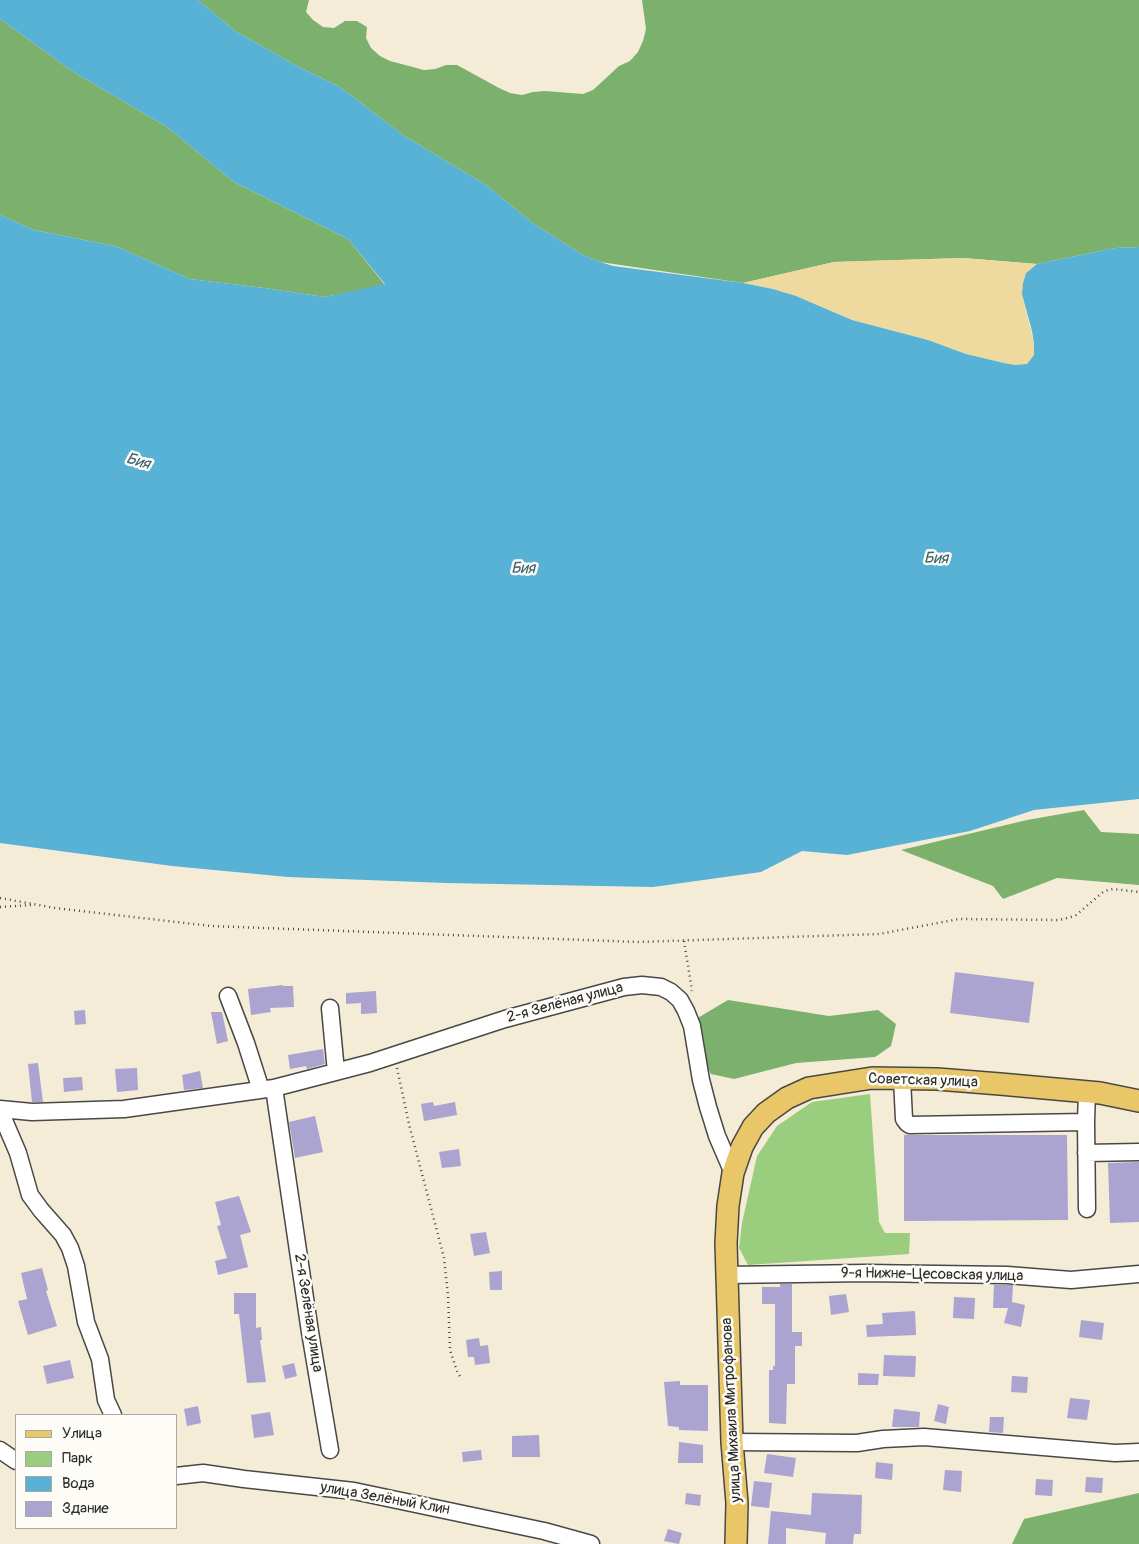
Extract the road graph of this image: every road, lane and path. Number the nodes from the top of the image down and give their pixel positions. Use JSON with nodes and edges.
{"nodes":[{"id":1,"x":1139,"y":892,"type":"edge"},
{"id":2,"x":0,"y":898,"type":"edge"},
{"id":3,"x":34,"y":904,"type":"junction"},
{"id":4,"x":0,"y":907,"type":"edge"},
{"id":5,"x":684,"y":941,"type":"junction"},
{"id":6,"x":228,"y":996,"type":"dead end"},
{"id":7,"x":693,"y":996,"type":"dead end"},
{"id":8,"x":330,"y":1008,"type":"dead end"},
{"id":9,"x":394,"y":1055,"type":"junction"},
{"id":10,"x":336,"y":1072,"type":"junction"},
{"id":11,"x":902,"y":1079,"type":"junction"},
{"id":12,"x":267,"y":1089,"type":"junction"},
{"id":13,"x":1087,"y":1092,"type":"junction"},
{"id":14,"x":1139,"y":1101,"type":"edge"},
{"id":15,"x":0,"y":1110,"type":"edge"},
{"id":16,"x":1086,"y":1122,"type":"junction"},
{"id":17,"x":1139,"y":1152,"type":"edge"},
{"id":18,"x":1086,"y":1153,"type":"junction"},
{"id":19,"x":732,"y":1173,"type":"junction"},
{"id":20,"x":1087,"y":1210,"type":"dead end"},
{"id":21,"x":1139,"y":1274,"type":"edge"},
{"id":22,"x":726,"y":1275,"type":"junction"},
{"id":23,"x":461,"y":1378,"type":"dead end"},
{"id":24,"x":113,"y":1414,"type":"edge"},
{"id":25,"x":732,"y":1442,"type":"junction"},
{"id":26,"x":0,"y":1450,"type":"edge"},
{"id":27,"x":330,"y":1450,"type":"dead end"},
{"id":28,"x":1139,"y":1452,"type":"edge"},
{"id":29,"x":15,"y":1460,"type":"edge"},
{"id":30,"x":178,"y":1476,"type":"edge"},
{"id":31,"x":591,"y":1544,"type":"edge"},
{"id":32,"x":736,"y":1544,"type":"edge"}],
"edges":[{"from":1,"to":5,"type":"path"},
{"from":2,"to":3,"type":"path"},
{"from":3,"to":4,"type":"path"},
{"from":3,"to":5,"type":"path"},
{"from":5,"to":7,"type":"path"},
{"from":6,"to":12,"type":"street"},
{"from":8,"to":10,"type":"street"},
{"from":9,"to":10,"type":"street","name":"2-я Зелёная улица"},
{"from":9,"to":19,"type":"street","name":"2-я Зелёная улица"},
{"from":9,"to":23,"type":"path"},
{"from":10,"to":12,"type":"street","name":"2-я Зелёная улица"},
{"from":11,"to":13,"type":"main road","name":"Советская улица"},
{"from":11,"to":16,"type":"street"},
{"from":11,"to":19,"type":"main road","name":"Советская улица"},
{"from":12,"to":15,"type":"street","name":"2-я Зелёная улица"},
{"from":12,"to":27,"type":"street","name":"2-я Зелёная улица"},
{"from":13,"to":14,"type":"main road","name":"Советская улица"},
{"from":13,"to":16,"type":"street"},
{"from":15,"to":24,"type":"street"},
{"from":16,"to":18,"type":"street"},
{"from":17,"to":18,"type":"street"},
{"from":18,"to":20,"type":"street"},
{"from":19,"to":22,"type":"main road","name":"Советская улица"},
{"from":21,"to":22,"type":"street","name":"9-я Нижне-Цесовская улица"},
{"from":22,"to":25,"type":"main road","name":"улица Михаила Митрофанова"},
{"from":25,"to":28,"type":"street"},
{"from":25,"to":32,"type":"main road","name":"улица Михаила Митрофанова"},
{"from":26,"to":29,"type":"street"},
{"from":30,"to":31,"type":"street","name":"улица Зелёный Клин"}]}
